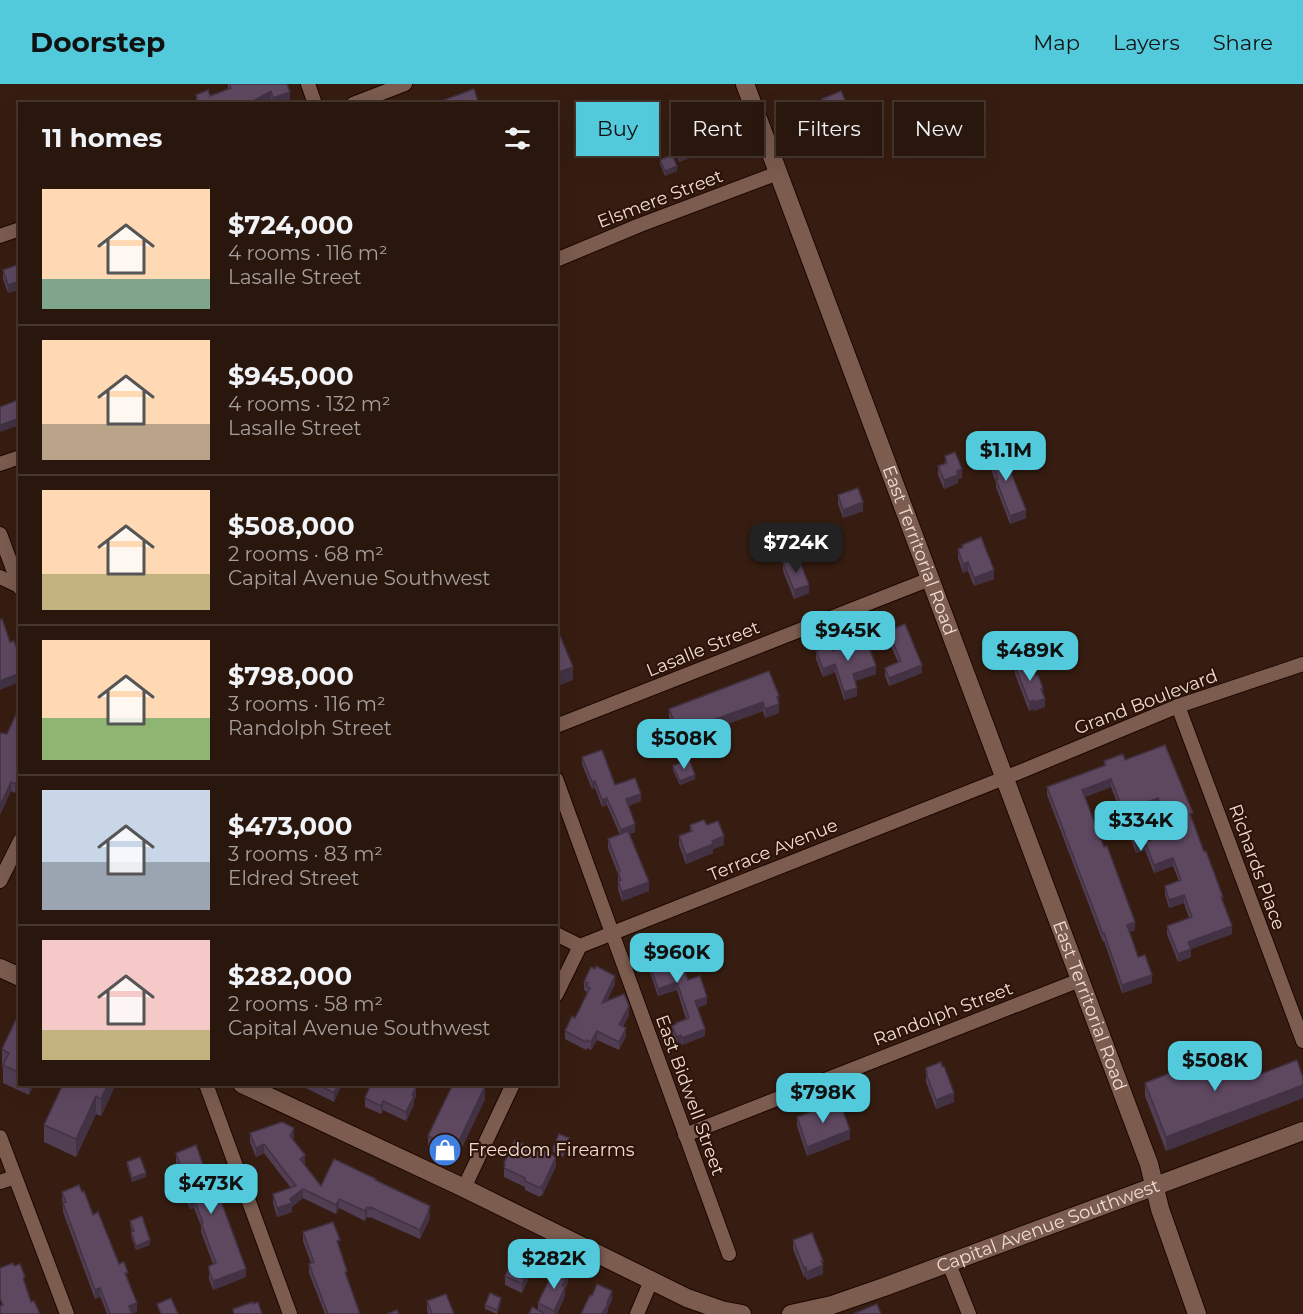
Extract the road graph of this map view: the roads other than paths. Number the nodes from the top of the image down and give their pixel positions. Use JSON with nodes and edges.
{"nodes":[{"id":1,"x":308,"y":84,"type":"edge"},
{"id":2,"x":405,"y":84,"type":"edge"},
{"id":3,"x":745,"y":84,"type":"edge"},
{"id":4,"x":314,"y":102,"type":"edge"},
{"id":5,"x":358,"y":102,"type":"edge"},
{"id":6,"x":778,"y":173,"type":"junction"},
{"id":7,"x":18,"y":230,"type":"edge"},
{"id":8,"x":0,"y":236,"type":"edge"},
{"id":9,"x":558,"y":259,"type":"edge"},
{"id":10,"x":18,"y":458,"type":"edge"},
{"id":11,"x":0,"y":464,"type":"edge"},
{"id":12,"x":0,"y":534,"type":"edge"},
{"id":13,"x":0,"y":577,"type":"edge"},
{"id":14,"x":930,"y":579,"type":"junction"},
{"id":15,"x":18,"y":584,"type":"edge"},
{"id":16,"x":18,"y":586,"type":"edge"},
{"id":17,"x":1303,"y":664,"type":"edge"},
{"id":18,"x":1178,"y":706,"type":"junction"},
{"id":19,"x":558,"y":725,"type":"edge"},
{"id":20,"x":1004,"y":778,"type":"junction"},
{"id":21,"x":558,"y":784,"type":"edge"},
{"id":22,"x":18,"y":845,"type":"edge"},
{"id":23,"x":0,"y":881,"type":"edge"},
{"id":24,"x":612,"y":933,"type":"junction"},
{"id":25,"x":558,"y":935,"type":"edge"},
{"id":26,"x":580,"y":946,"type":"junction"},
{"id":27,"x":0,"y":968,"type":"edge"},
{"id":28,"x":18,"y":976,"type":"edge"},
{"id":29,"x":1080,"y":980,"type":"junction"},
{"id":30,"x":558,"y":991,"type":"edge"},
{"id":31,"x":1303,"y":1041,"type":"edge"},
{"id":32,"x":207,"y":1086,"type":"edge"},
{"id":33,"x":246,"y":1086,"type":"edge"},
{"id":34,"x":512,"y":1086,"type":"edge"},
{"id":35,"x":1303,"y":1131,"type":"edge"},
{"id":36,"x":686,"y":1135,"type":"junction"},
{"id":37,"x":0,"y":1137,"type":"edge"},
{"id":38,"x":15,"y":1176,"type":"junction"},
{"id":39,"x":0,"y":1182,"type":"edge"},
{"id":40,"x":1154,"y":1186,"type":"junction"},
{"id":41,"x":464,"y":1188,"type":"junction"},
{"id":42,"x":729,"y":1254,"type":"dead end"},
{"id":43,"x":949,"y":1263,"type":"junction"},
{"id":44,"x":651,"y":1281,"type":"junction"},
{"id":45,"x":67,"y":1314,"type":"edge"},
{"id":46,"x":290,"y":1314,"type":"edge"},
{"id":47,"x":637,"y":1314,"type":"edge"},
{"id":48,"x":742,"y":1314,"type":"edge"},
{"id":49,"x":791,"y":1314,"type":"edge"},
{"id":50,"x":969,"y":1314,"type":"edge"},
{"id":51,"x":1197,"y":1314,"type":"edge"}],
"edges":[{"from":1,"to":4,"type":"street"},
{"from":2,"to":5,"type":"street"},
{"from":3,"to":6,"type":"street","name":"East Territorial Road"},
{"from":6,"to":9,"type":"street","name":"Elsmere Street"},
{"from":6,"to":14,"type":"street","name":"East Territorial Road"},
{"from":7,"to":8,"type":"street"},
{"from":10,"to":11,"type":"street"},
{"from":12,"to":15,"type":"street"},
{"from":13,"to":16,"type":"street"},
{"from":14,"to":19,"type":"street","name":"Lasalle Street"},
{"from":14,"to":20,"type":"street","name":"East Territorial Road"},
{"from":17,"to":18,"type":"street","name":"Grand Boulevard"},
{"from":18,"to":20,"type":"street","name":"Grand Boulevard"},
{"from":18,"to":31,"type":"street","name":"Richards Place"},
{"from":20,"to":24,"type":"street","name":"Terrace Avenue"},
{"from":20,"to":29,"type":"street","name":"East Territorial Road"},
{"from":21,"to":24,"type":"street","name":"East Bidwell Street"},
{"from":22,"to":23,"type":"street"},
{"from":24,"to":26,"type":"street","name":"Terrace Avenue"},
{"from":24,"to":36,"type":"street","name":"East Bidwell Street"},
{"from":25,"to":26,"type":"street"},
{"from":26,"to":30,"type":"street"},
{"from":27,"to":28,"type":"street"},
{"from":29,"to":36,"type":"street","name":"Randolph Street"},
{"from":29,"to":40,"type":"street","name":"East Territorial Road"},
{"from":32,"to":46,"type":"street"},
{"from":33,"to":41,"type":"street"},
{"from":34,"to":41,"type":"street"},
{"from":35,"to":40,"type":"street","name":"Capital Avenue Southwest"},
{"from":36,"to":42,"type":"street","name":"East Bidwell Street"},
{"from":37,"to":38,"type":"street"},
{"from":38,"to":39,"type":"street"},
{"from":38,"to":45,"type":"street"},
{"from":40,"to":43,"type":"street","name":"Capital Avenue Southwest"},
{"from":40,"to":51,"type":"street","name":"East Territorial Road"},
{"from":41,"to":44,"type":"street"},
{"from":43,"to":49,"type":"street","name":"Capital Avenue Southwest"},
{"from":43,"to":50,"type":"street"},
{"from":44,"to":47,"type":"street"},
{"from":44,"to":48,"type":"street"}]}
